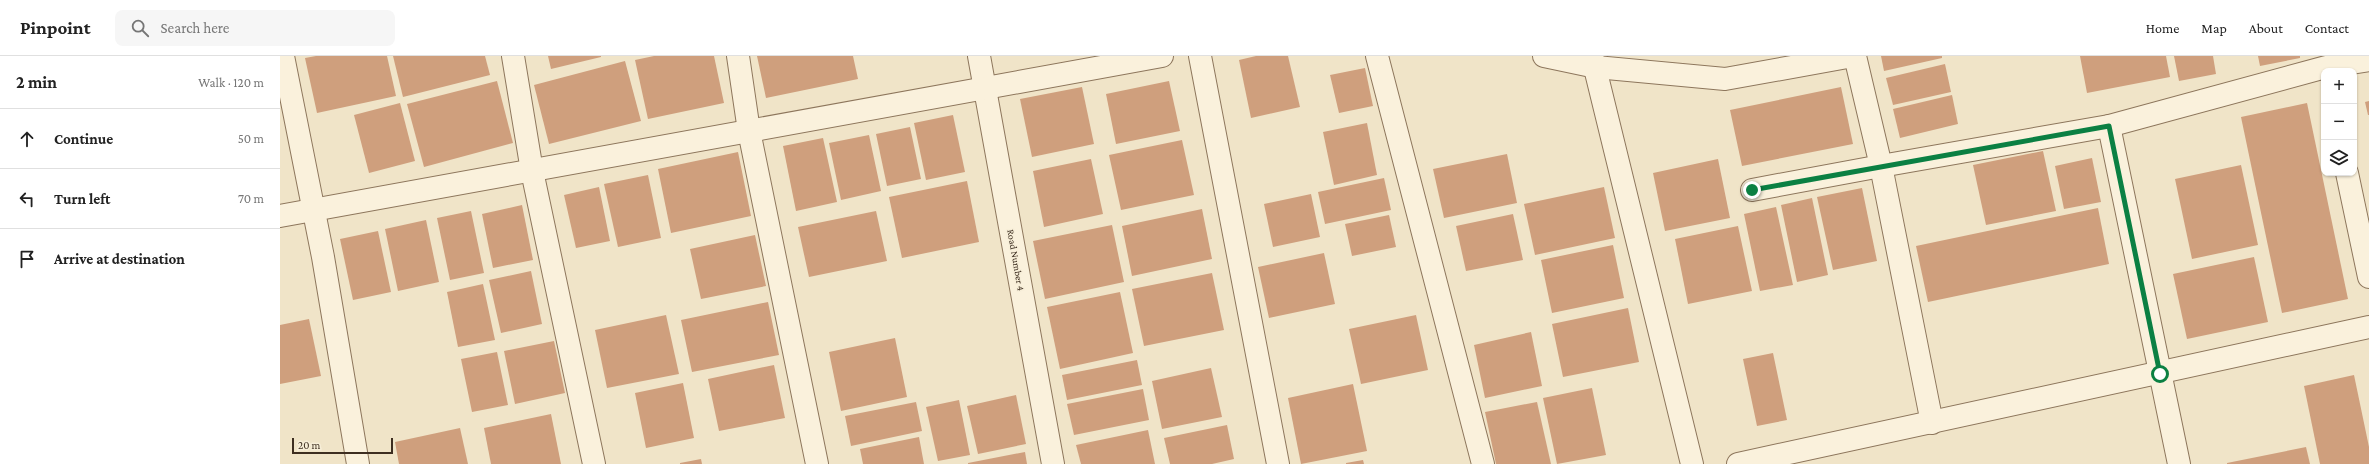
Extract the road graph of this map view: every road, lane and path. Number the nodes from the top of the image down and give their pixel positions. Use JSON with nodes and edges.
{"nodes":[{"id":1,"x":283,"y":56,"type":"edge"},
{"id":2,"x":513,"y":56,"type":"edge"},
{"id":3,"x":738,"y":56,"type":"edge"},
{"id":4,"x":979,"y":56,"type":"edge"},
{"id":5,"x":1162,"y":56,"type":"edge"},
{"id":6,"x":1200,"y":56,"type":"edge"},
{"id":7,"x":1377,"y":56,"type":"edge"},
{"id":8,"x":1544,"y":56,"type":"edge"},
{"id":9,"x":1854,"y":56,"type":"edge"},
{"id":10,"x":2369,"y":60,"type":"edge"},
{"id":11,"x":1594,"y":61,"type":"edge"},
{"id":12,"x":2331,"y":68,"type":"edge"},
{"id":13,"x":2321,"y":70,"type":"edge"},
{"id":14,"x":984,"y":88,"type":"junction"},
{"id":15,"x":2109,"y":126,"type":"junction"},
{"id":16,"x":749,"y":131,"type":"junction"},
{"id":17,"x":1881,"y":166,"type":"junction"},
{"id":18,"x":532,"y":171,"type":"junction"},
{"id":19,"x":2348,"y":176,"type":"edge"},
{"id":20,"x":1752,"y":190,"type":"dead end"},
{"id":21,"x":314,"y":211,"type":"junction"},
{"id":22,"x":280,"y":216,"type":"edge"},
{"id":23,"x":2368,"y":271,"type":"edge"},
{"id":24,"x":2369,"y":328,"type":"edge"},
{"id":25,"x":2160,"y":374,"type":"junction"},
{"id":26,"x":1932,"y":423,"type":"junction"},
{"id":27,"x":358,"y":464,"type":"edge"},
{"id":28,"x":594,"y":464,"type":"edge"},
{"id":29,"x":817,"y":464,"type":"edge"},
{"id":30,"x":1053,"y":464,"type":"edge"},
{"id":31,"x":1278,"y":464,"type":"edge"},
{"id":32,"x":1482,"y":464,"type":"edge"},
{"id":33,"x":1692,"y":464,"type":"edge"},
{"id":34,"x":1738,"y":464,"type":"edge"},
{"id":35,"x":2179,"y":464,"type":"edge"}],
"edges":[{"from":1,"to":21,"type":"street"},
{"from":2,"to":18,"type":"street"},
{"from":3,"to":16,"type":"street"},
{"from":4,"to":14,"type":"street","name":"Road Number 4"},
{"from":5,"to":14,"type":"street"},
{"from":6,"to":31,"type":"street"},
{"from":7,"to":32,"type":"street"},
{"from":8,"to":11,"type":"street"},
{"from":9,"to":11,"type":"street"},
{"from":9,"to":17,"type":"street"},
{"from":10,"to":12,"type":"street"},
{"from":11,"to":33,"type":"street"},
{"from":13,"to":15,"type":"street"},
{"from":14,"to":16,"type":"street"},
{"from":14,"to":30,"type":"street","name":"Road Number 4"},
{"from":15,"to":17,"type":"street"},
{"from":15,"to":25,"type":"street"},
{"from":16,"to":18,"type":"street"},
{"from":16,"to":29,"type":"street"},
{"from":17,"to":20,"type":"street"},
{"from":17,"to":26,"type":"street"},
{"from":18,"to":21,"type":"street"},
{"from":18,"to":28,"type":"street"},
{"from":19,"to":23,"type":"street"},
{"from":21,"to":22,"type":"street"},
{"from":21,"to":27,"type":"street"},
{"from":24,"to":25,"type":"street"},
{"from":25,"to":26,"type":"street"},
{"from":25,"to":35,"type":"street"},
{"from":26,"to":34,"type":"street"}]}
